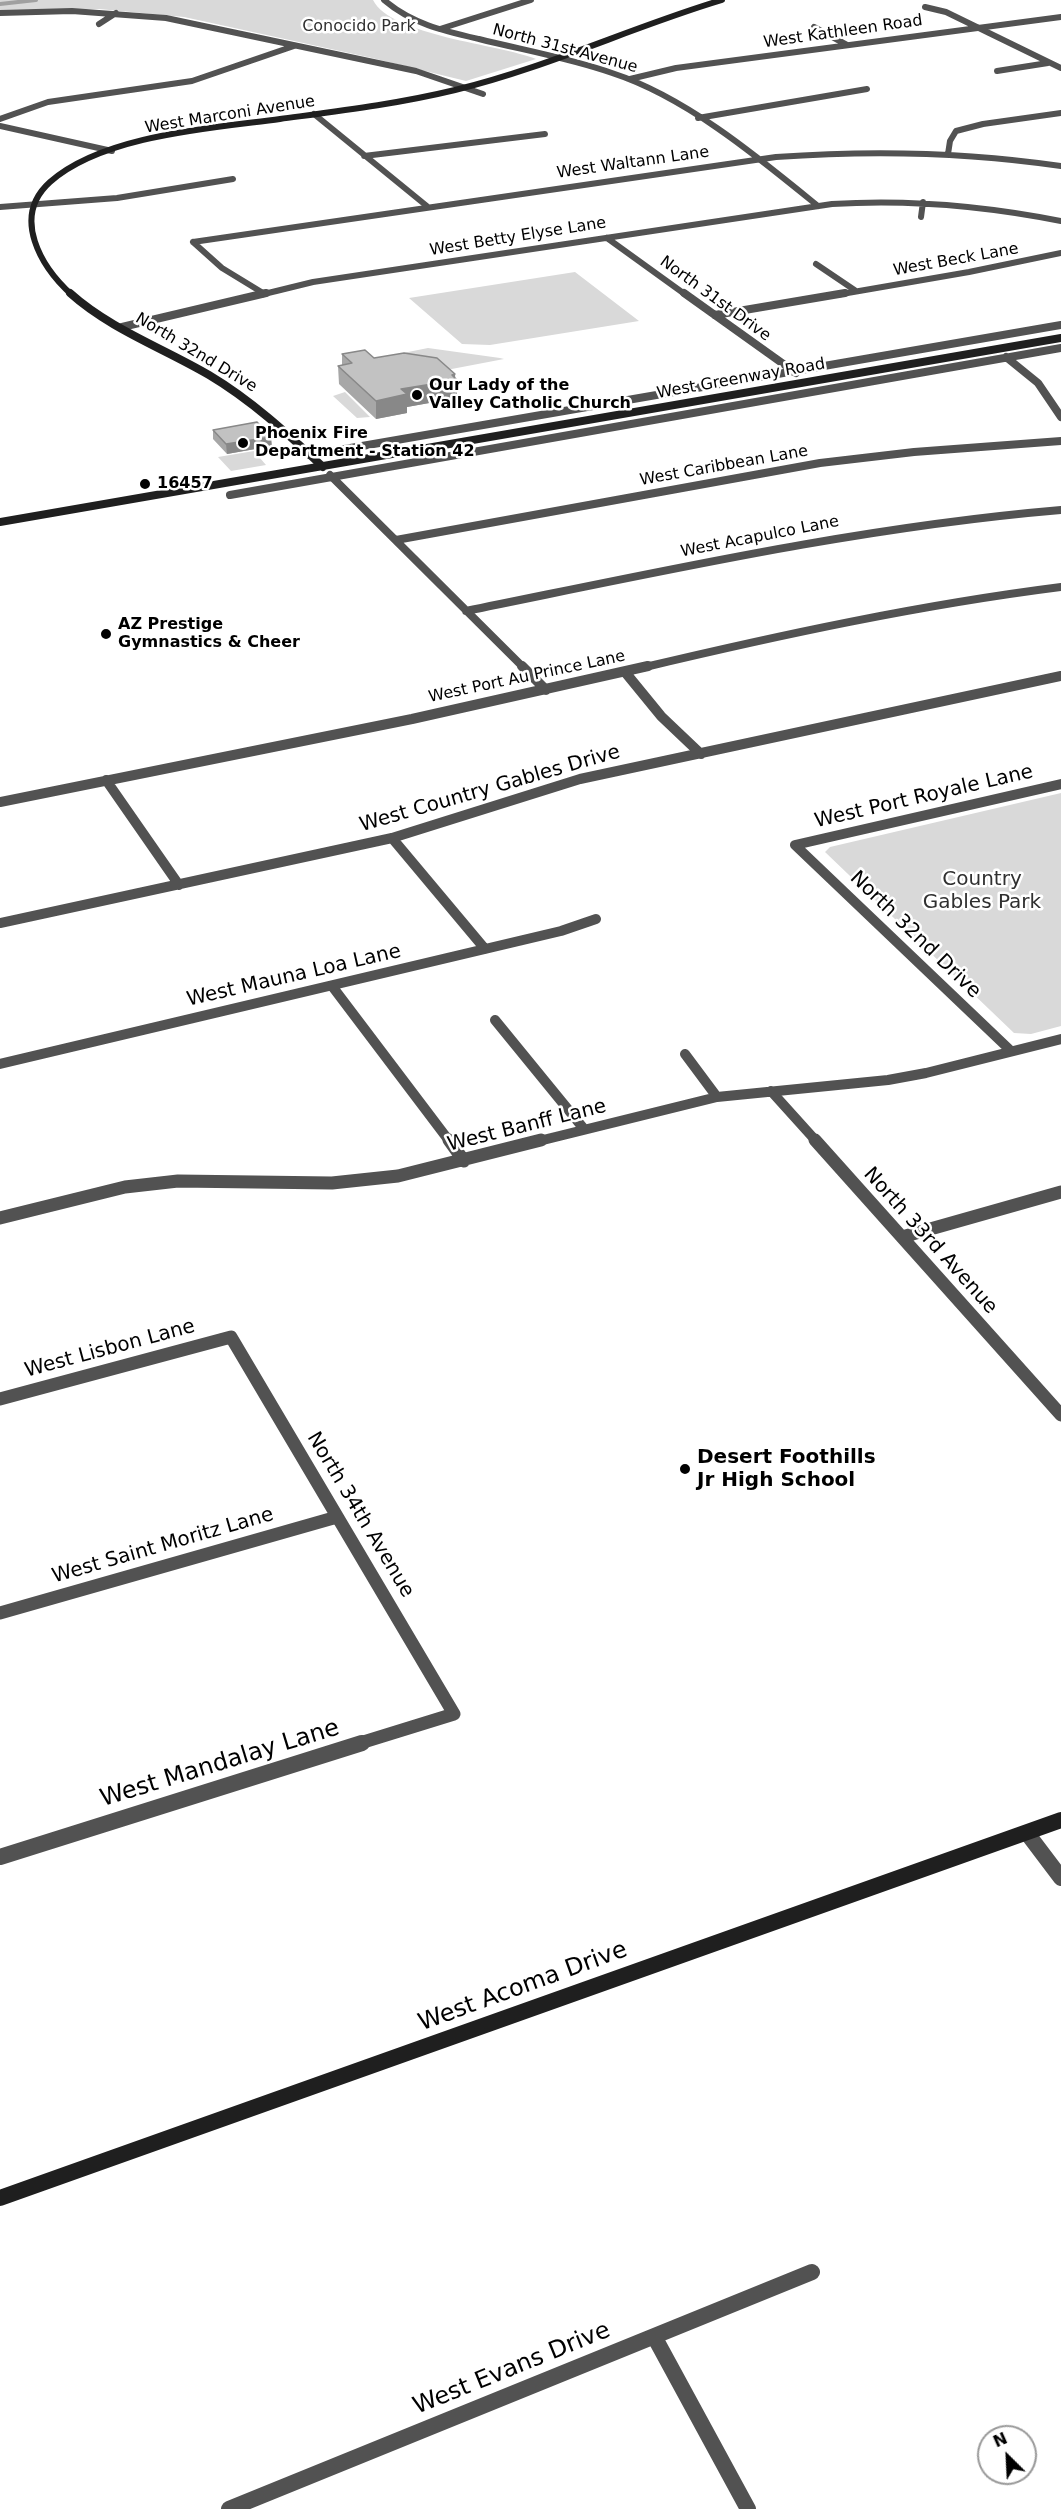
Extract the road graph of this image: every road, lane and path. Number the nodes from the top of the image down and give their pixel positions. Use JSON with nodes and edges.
{"nodes":[{"id":1,"x":384,"y":0,"type":"edge"},
{"id":2,"x":531,"y":0,"type":"edge"},
{"id":3,"x":722,"y":0,"type":"edge"},
{"id":4,"x":925,"y":7,"type":"dead end"},
{"id":5,"x":0,"y":13,"type":"edge"},
{"id":6,"x":116,"y":13,"type":"junction"},
{"id":7,"x":1061,"y":17,"type":"edge"},
{"id":8,"x":99,"y":24,"type":"dead end"},
{"id":9,"x":814,"y":27,"type":"dead end"},
{"id":10,"x":978,"y":28,"type":"junction"},
{"id":11,"x":439,"y":30,"type":"junction"},
{"id":12,"x":296,"y":45,"type":"junction"},
{"id":13,"x":847,"y":45,"type":"junction"},
{"id":14,"x":555,"y":59,"type":"junction"},
{"id":15,"x":1049,"y":63,"type":"junction"},
{"id":16,"x":1061,"y":68,"type":"edge"},
{"id":17,"x":998,"y":71,"type":"dead end"},
{"id":18,"x":630,"y":79,"type":"junction"},
{"id":19,"x":465,"y":87,"type":"junction"},
{"id":20,"x":867,"y":89,"type":"dead end"},
{"id":21,"x":483,"y":94,"type":"dead end"},
{"id":22,"x":1061,"y":113,"type":"edge"},
{"id":23,"x":314,"y":114,"type":"junction"},
{"id":24,"x":698,"y":118,"type":"junction"},
{"id":25,"x":0,"y":119,"type":"edge"},
{"id":26,"x":0,"y":126,"type":"edge"},
{"id":27,"x":544,"y":134,"type":"dead end"},
{"id":28,"x":112,"y":151,"type":"junction"},
{"id":29,"x":948,"y":154,"type":"junction"},
{"id":30,"x":364,"y":156,"type":"junction"},
{"id":31,"x":760,"y":159,"type":"junction"},
{"id":32,"x":1061,"y":166,"type":"edge"},
{"id":33,"x":233,"y":179,"type":"dead end"},
{"id":34,"x":922,"y":202,"type":"junction"},
{"id":35,"x":32,"y":206,"type":"junction"},
{"id":36,"x":818,"y":206,"type":"junction"},
{"id":37,"x":0,"y":207,"type":"edge"},
{"id":38,"x":428,"y":207,"type":"junction"},
{"id":39,"x":921,"y":217,"type":"dead end"},
{"id":40,"x":1061,"y":221,"type":"edge"},
{"id":41,"x":607,"y":238,"type":"junction"},
{"id":42,"x":1061,"y":253,"type":"edge"},
{"id":43,"x":816,"y":264,"type":"dead end"},
{"id":44,"x":856,"y":291,"type":"junction"},
{"id":45,"x":263,"y":293,"type":"junction"},
{"id":46,"x":715,"y":315,"type":"junction"},
{"id":47,"x":1061,"y":325,"type":"edge"},
{"id":48,"x":122,"y":327,"type":"junction"},
{"id":49,"x":1061,"y":338,"type":"edge"},
{"id":50,"x":1061,"y":348,"type":"edge"},
{"id":51,"x":994,"y":350,"type":"junction"},
{"id":52,"x":1007,"y":357,"type":"junction"},
{"id":53,"x":792,"y":371,"type":"junction"},
{"id":54,"x":808,"y":382,"type":"junction"},
{"id":55,"x":1061,"y":417,"type":"edge"},
{"id":56,"x":1061,"y":441,"type":"edge"},
{"id":57,"x":310,"y":455,"type":"junction"},
{"id":58,"x":323,"y":467,"type":"junction"},
{"id":59,"x":333,"y":478,"type":"junction"},
{"id":60,"x":230,"y":495,"type":"dead end"},
{"id":61,"x":1061,"y":510,"type":"edge"},
{"id":62,"x":0,"y":522,"type":"edge"},
{"id":63,"x":396,"y":540,"type":"junction"},
{"id":64,"x":1061,"y":587,"type":"edge"},
{"id":65,"x":466,"y":611,"type":"junction"},
{"id":66,"x":625,"y":672,"type":"junction"},
{"id":67,"x":1061,"y":676,"type":"edge"},
{"id":68,"x":546,"y":690,"type":"junction"},
{"id":69,"x":701,"y":754,"type":"junction"},
{"id":70,"x":106,"y":780,"type":"junction"},
{"id":71,"x":1061,"y":784,"type":"edge"},
{"id":72,"x":0,"y":802,"type":"edge"},
{"id":73,"x":392,"y":838,"type":"junction"},
{"id":74,"x":795,"y":845,"type":"joint"},
{"id":75,"x":179,"y":885,"type":"junction"},
{"id":76,"x":596,"y":919,"type":"dead end"},
{"id":77,"x":0,"y":923,"type":"edge"},
{"id":78,"x":485,"y":949,"type":"junction"},
{"id":79,"x":332,"y":986,"type":"junction"},
{"id":80,"x":495,"y":1020,"type":"dead end"},
{"id":81,"x":1061,"y":1039,"type":"edge"},
{"id":82,"x":1011,"y":1051,"type":"junction"},
{"id":83,"x":685,"y":1054,"type":"dead end"},
{"id":84,"x":0,"y":1064,"type":"edge"},
{"id":85,"x":771,"y":1090,"type":"junction"},
{"id":86,"x":717,"y":1097,"type":"junction"},
{"id":87,"x":584,"y":1129,"type":"junction"},
{"id":88,"x":464,"y":1161,"type":"junction"},
{"id":89,"x":1061,"y":1192,"type":"edge"},
{"id":90,"x":0,"y":1218,"type":"edge"},
{"id":91,"x":902,"y":1237,"type":"junction"},
{"id":92,"x":231,"y":1337,"type":"joint"},
{"id":93,"x":0,"y":1399,"type":"edge"},
{"id":94,"x":1061,"y":1415,"type":"edge"},
{"id":95,"x":337,"y":1517,"type":"junction"},
{"id":96,"x":0,"y":1612,"type":"edge"},
{"id":97,"x":454,"y":1714,"type":"joint"},
{"id":98,"x":1061,"y":1820,"type":"edge"},
{"id":99,"x":1027,"y":1833,"type":"junction"},
{"id":100,"x":0,"y":1857,"type":"edge"},
{"id":101,"x":1061,"y":1878,"type":"edge"},
{"id":102,"x":0,"y":2198,"type":"edge"},
{"id":103,"x":812,"y":2272,"type":"dead end"},
{"id":104,"x":655,"y":2338,"type":"junction"},
{"id":105,"x":230,"y":2509,"type":"edge"},
{"id":106,"x":748,"y":2509,"type":"edge"}],
"edges":[{"from":1,"to":11,"type":"street","name":"North 31st Avenue"},
{"from":2,"to":11,"type":"street"},
{"from":3,"to":14,"type":"street","name":"West Marconi Avenue"},
{"from":4,"to":10,"type":"street"},
{"from":5,"to":6,"type":"street"},
{"from":6,"to":8,"type":"street"},
{"from":6,"to":12,"type":"street"},
{"from":7,"to":10,"type":"street","name":"West Kathleen Road"},
{"from":9,"to":13,"type":"street"},
{"from":10,"to":13,"type":"street","name":"West Kathleen Road"},
{"from":10,"to":15,"type":"street"},
{"from":11,"to":14,"type":"street","name":"North 31st Avenue"},
{"from":12,"to":19,"type":"street"},
{"from":12,"to":25,"type":"street"},
{"from":13,"to":18,"type":"street","name":"West Kathleen Road"},
{"from":14,"to":18,"type":"street","name":"North 31st Avenue"},
{"from":14,"to":19,"type":"street","name":"West Marconi Avenue"},
{"from":15,"to":16,"type":"street"},
{"from":15,"to":17,"type":"street"},
{"from":18,"to":24,"type":"street","name":"North 31st Avenue"},
{"from":19,"to":21,"type":"street"},
{"from":19,"to":23,"type":"street","name":"West Marconi Avenue"},
{"from":20,"to":24,"type":"street"},
{"from":22,"to":29,"type":"street"},
{"from":23,"to":28,"type":"street","name":"West Marconi Avenue"},
{"from":23,"to":30,"type":"street"},
{"from":24,"to":31,"type":"street","name":"North 31st Avenue"},
{"from":26,"to":28,"type":"street","name":"West Marconi Avenue"},
{"from":27,"to":30,"type":"street"},
{"from":28,"to":35,"type":"street"},
{"from":29,"to":31,"type":"street","name":"West Waltann Lane"},
{"from":29,"to":32,"type":"street","name":"West Waltann Lane"},
{"from":30,"to":38,"type":"street"},
{"from":31,"to":36,"type":"street","name":"North 31st Avenue"},
{"from":31,"to":38,"type":"street","name":"West Waltann Lane"},
{"from":33,"to":35,"type":"street"},
{"from":34,"to":36,"type":"street","name":"West Betty Elyse Lane"},
{"from":34,"to":39,"type":"street"},
{"from":34,"to":40,"type":"street","name":"West Betty Elyse Lane"},
{"from":35,"to":37,"type":"street"},
{"from":35,"to":48,"type":"street","name":"North 32nd Drive"},
{"from":36,"to":41,"type":"street","name":"West Betty Elyse Lane"},
{"from":38,"to":45,"type":"street","name":"West Waltann Lane"},
{"from":41,"to":45,"type":"street","name":"West Betty Elyse Lane"},
{"from":41,"to":46,"type":"street","name":"North 31st Drive"},
{"from":42,"to":44,"type":"street","name":"West Beck Lane"},
{"from":43,"to":44,"type":"street"},
{"from":44,"to":46,"type":"street","name":"West Beck Lane"},
{"from":45,"to":48,"type":"street","name":"West Betty Elyse Lane"},
{"from":46,"to":53,"type":"street","name":"North 31st Drive"},
{"from":47,"to":53,"type":"street","name":"West Greenway Road"},
{"from":48,"to":57,"type":"street","name":"North 32nd Drive"},
{"from":49,"to":51,"type":"street","name":"West Greenway Road"},
{"from":50,"to":52,"type":"street","name":"West Greenway Road"},
{"from":51,"to":52,"type":"street"},
{"from":51,"to":54,"type":"street","name":"West Greenway Road"},
{"from":52,"to":55,"type":"street"},
{"from":52,"to":59,"type":"street","name":"West Greenway Road"},
{"from":53,"to":54,"type":"street","name":"North 31st Drive"},
{"from":53,"to":57,"type":"street","name":"West Greenway Road"},
{"from":54,"to":58,"type":"street","name":"West Greenway Road"},
{"from":56,"to":63,"type":"street","name":"West Caribbean Lane"},
{"from":57,"to":58,"type":"street","name":"North 32nd Drive"},
{"from":58,"to":59,"type":"street","name":"North 32nd Drive"},
{"from":58,"to":62,"type":"street","name":"West Greenway Road"},
{"from":59,"to":60,"type":"street","name":"West Greenway Road"},
{"from":59,"to":63,"type":"street","name":"North 32nd Drive"},
{"from":61,"to":65,"type":"street","name":"West Acapulco Lane"},
{"from":63,"to":65,"type":"street","name":"North 32nd Drive"},
{"from":64,"to":66,"type":"street","name":"West Port Au Prince Lane"},
{"from":65,"to":68,"type":"street","name":"North 32nd Drive"},
{"from":66,"to":68,"type":"street","name":"West Port Au Prince Lane"},
{"from":66,"to":69,"type":"street"},
{"from":67,"to":69,"type":"street","name":"West Country Gables Drive"},
{"from":68,"to":70,"type":"street","name":"West Port Au Prince Lane"},
{"from":69,"to":73,"type":"street","name":"West Country Gables Drive"},
{"from":70,"to":72,"type":"street","name":"West Port Au Prince Lane"},
{"from":70,"to":75,"type":"street"},
{"from":71,"to":74,"type":"street","name":"West Port Royale Lane"},
{"from":73,"to":75,"type":"street","name":"West Country Gables Drive"},
{"from":73,"to":78,"type":"street"},
{"from":74,"to":82,"type":"street","name":"North 32nd Drive"},
{"from":75,"to":77,"type":"street","name":"West Country Gables Drive"},
{"from":76,"to":78,"type":"street","name":"West Mauna Loa Lane"},
{"from":78,"to":79,"type":"street","name":"West Mauna Loa Lane"},
{"from":79,"to":84,"type":"street","name":"West Mauna Loa Lane"},
{"from":79,"to":88,"type":"street"},
{"from":80,"to":87,"type":"street"},
{"from":81,"to":82,"type":"street","name":"West Banff Lane"},
{"from":82,"to":85,"type":"street","name":"West Banff Lane"},
{"from":83,"to":86,"type":"street"},
{"from":85,"to":86,"type":"street","name":"West Banff Lane"},
{"from":85,"to":91,"type":"street","name":"North 33rd Avenue"},
{"from":86,"to":87,"type":"street","name":"West Banff Lane"},
{"from":87,"to":88,"type":"street","name":"West Banff Lane"},
{"from":88,"to":90,"type":"street","name":"West Banff Lane"},
{"from":89,"to":91,"type":"street"},
{"from":91,"to":94,"type":"street","name":"North 33rd Avenue"},
{"from":92,"to":93,"type":"street","name":"West Lisbon Lane"},
{"from":92,"to":95,"type":"street","name":"North 34th Avenue"},
{"from":95,"to":96,"type":"street","name":"West Saint Moritz Lane"},
{"from":95,"to":97,"type":"street","name":"North 34th Avenue"},
{"from":97,"to":100,"type":"street","name":"West Mandalay Lane"},
{"from":98,"to":99,"type":"street","name":"West Acoma Drive"},
{"from":99,"to":101,"type":"street"},
{"from":99,"to":102,"type":"street","name":"West Acoma Drive"},
{"from":103,"to":104,"type":"street","name":"West Evans Drive"},
{"from":104,"to":105,"type":"street","name":"West Evans Drive"},
{"from":104,"to":106,"type":"street"}]}
